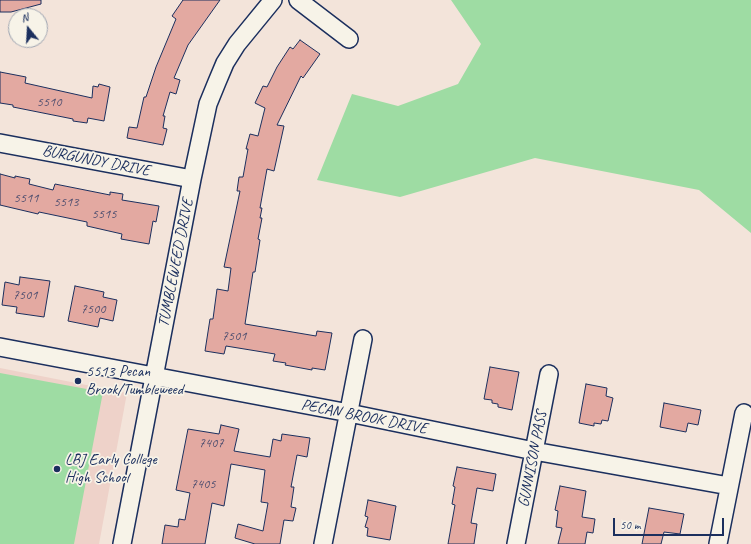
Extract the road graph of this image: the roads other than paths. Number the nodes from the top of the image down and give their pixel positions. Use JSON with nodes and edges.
{"nodes":[{"id":1,"x":273,"y":0,"type":"edge"},
{"id":2,"x":298,"y":0,"type":"edge"},
{"id":3,"x":349,"y":39,"type":"dead end"},
{"id":4,"x":0,"y":143,"type":"edge"},
{"id":5,"x":192,"y":179,"type":"junction"},
{"id":6,"x":363,"y":339,"type":"dead end"},
{"id":7,"x":0,"y":347,"type":"edge"},
{"id":8,"x":549,"y":374,"type":"dead end"},
{"id":9,"x":155,"y":376,"type":"junction"},
{"id":10,"x":349,"y":413,"type":"junction"},
{"id":11,"x":744,"y":413,"type":"dead end"},
{"id":12,"x":534,"y":450,"type":"junction"},
{"id":13,"x":729,"y":486,"type":"junction"},
{"id":14,"x":122,"y":544,"type":"edge"},
{"id":15,"x":323,"y":544,"type":"edge"},
{"id":16,"x":516,"y":544,"type":"edge"},
{"id":17,"x":718,"y":544,"type":"edge"}],
"edges":[{"from":1,"to":5,"type":"street","name":"TUMBLEWEED DRIVE"},
{"from":2,"to":3,"type":"street"},
{"from":4,"to":5,"type":"street","name":"BURGUNDY DRIVE"},
{"from":5,"to":9,"type":"street","name":"TUMBLEWEED DRIVE"},
{"from":6,"to":10,"type":"street"},
{"from":7,"to":9,"type":"street","name":"PECAN BROOK DRIVE"},
{"from":8,"to":12,"type":"street","name":"GUNNISON PASS"},
{"from":9,"to":10,"type":"street","name":"PECAN BROOK DRIVE"},
{"from":9,"to":14,"type":"street","name":"TUMBLEWEED DRIVE"},
{"from":10,"to":12,"type":"street","name":"PECAN BROOK DRIVE"},
{"from":10,"to":15,"type":"street"},
{"from":11,"to":13,"type":"street"},
{"from":12,"to":13,"type":"street","name":"PECAN BROOK DRIVE"},
{"from":12,"to":16,"type":"street","name":"GUNNISON PASS"},
{"from":13,"to":17,"type":"street"}]}
